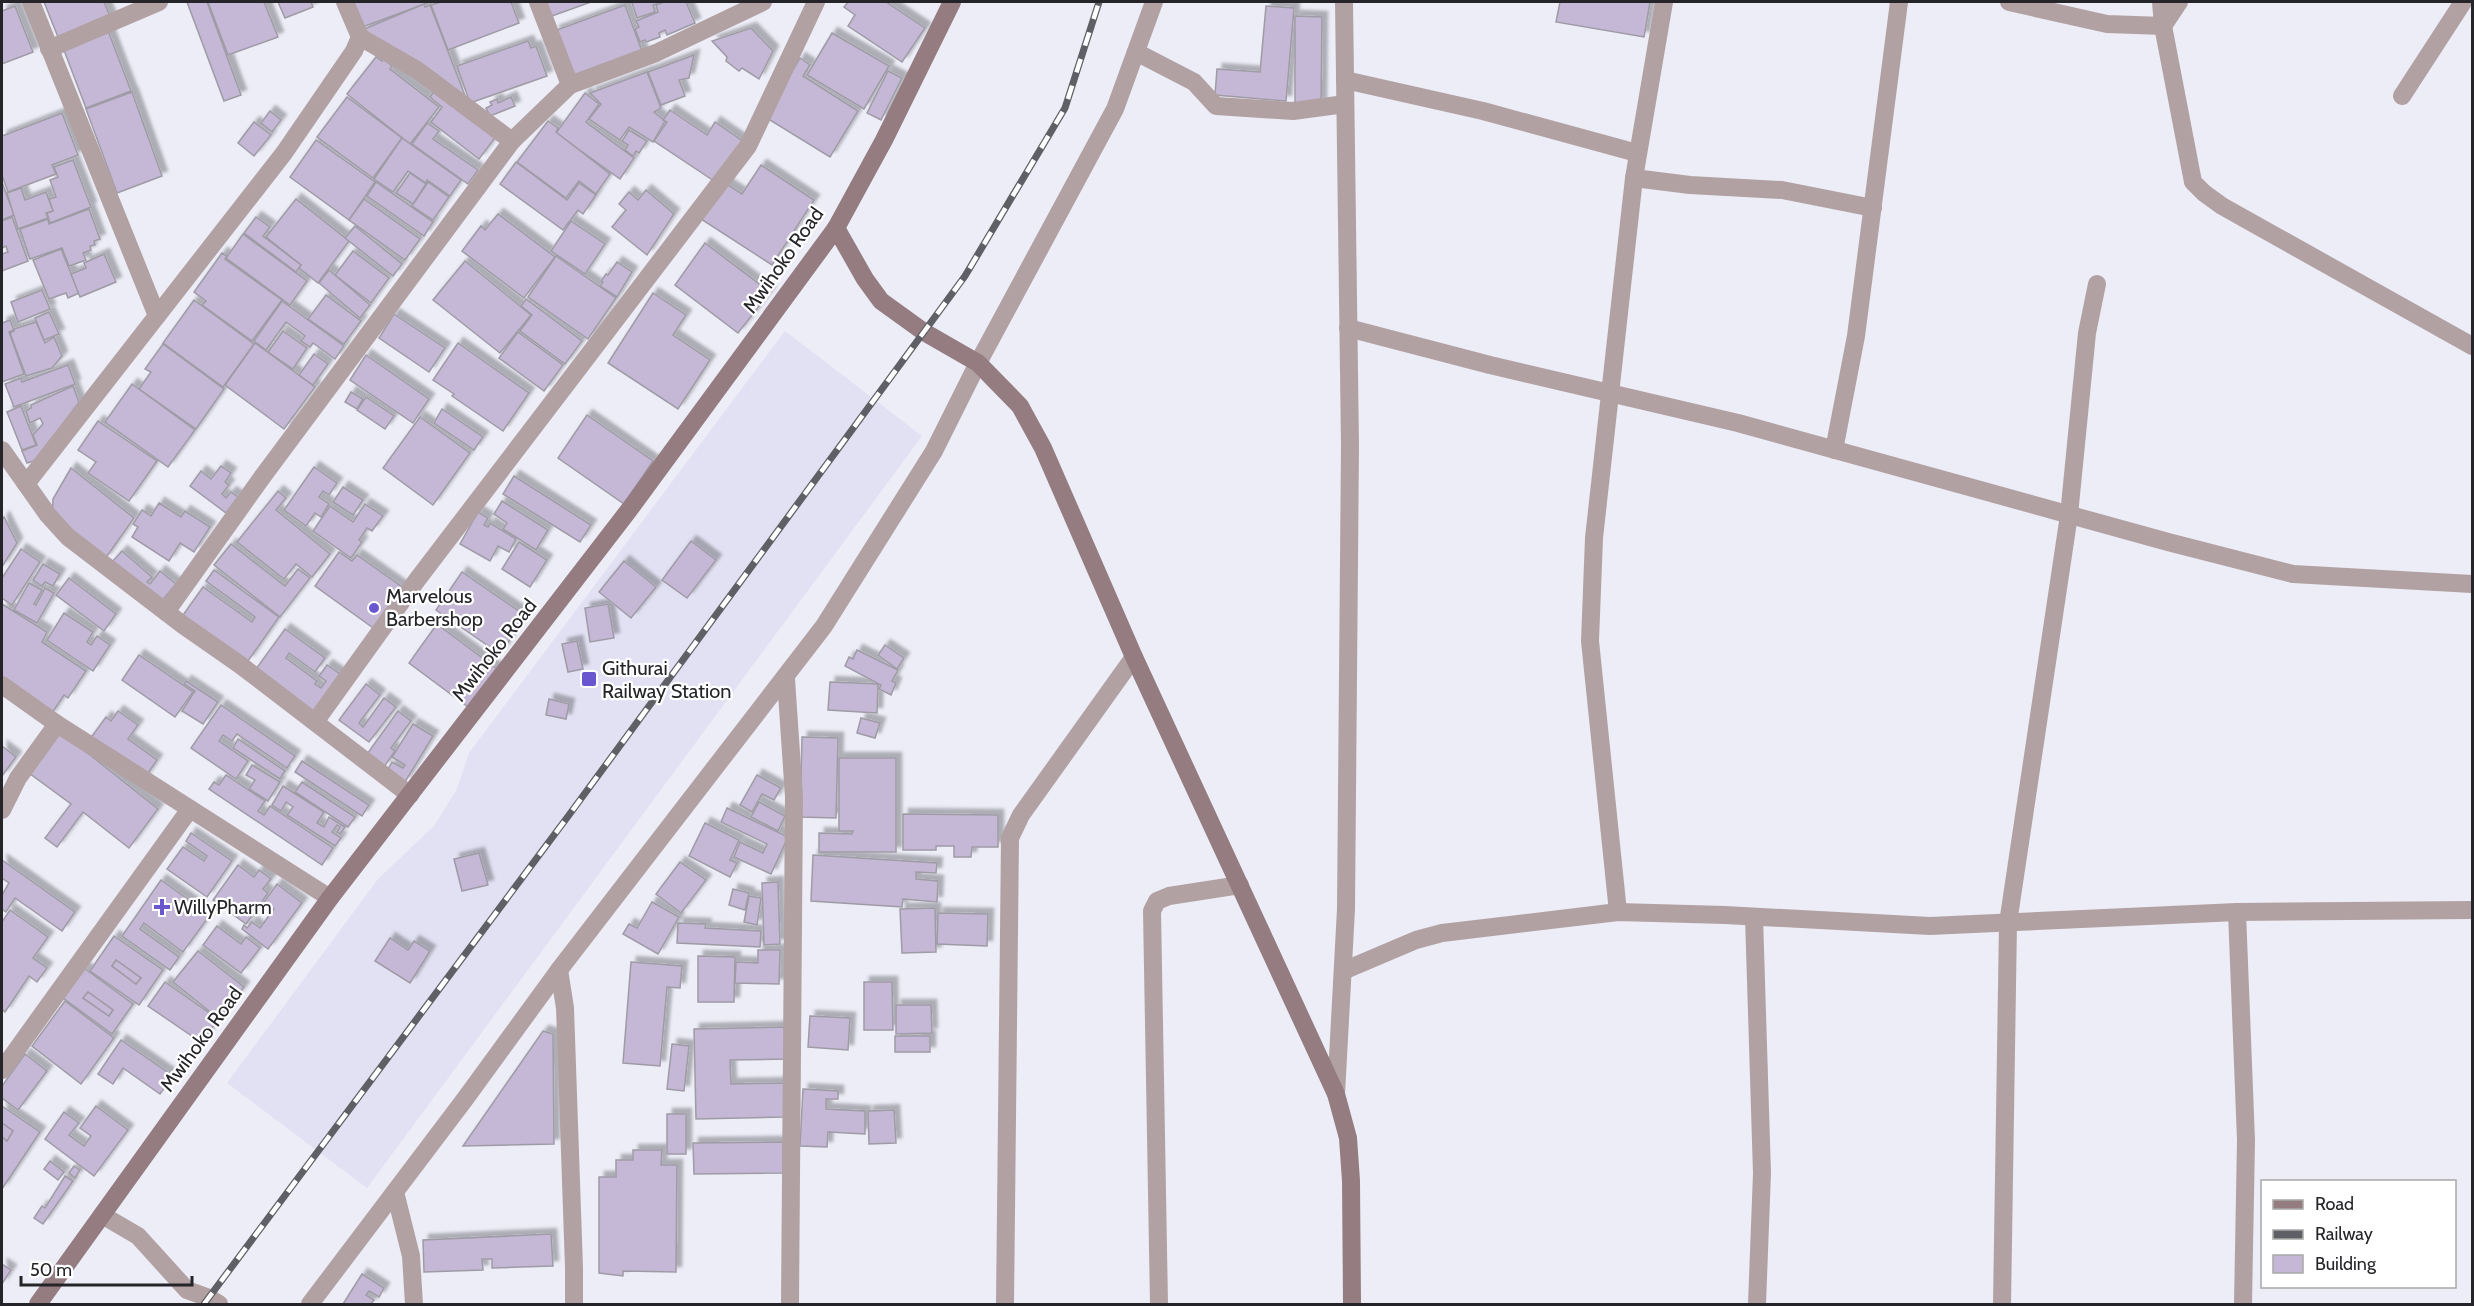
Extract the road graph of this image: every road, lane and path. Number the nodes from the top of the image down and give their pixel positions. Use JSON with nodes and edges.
{"nodes":[{"id":1,"x":31,"y":2,"type":"edge"},
{"id":2,"x":159,"y":2,"type":"edge"},
{"id":3,"x":345,"y":2,"type":"edge"},
{"id":4,"x":538,"y":2,"type":"edge"},
{"id":5,"x":764,"y":2,"type":"edge"},
{"id":6,"x":816,"y":2,"type":"edge"},
{"id":7,"x":952,"y":2,"type":"edge"},
{"id":8,"x":1155,"y":2,"type":"edge"},
{"id":9,"x":1344,"y":2,"type":"edge"},
{"id":10,"x":1664,"y":2,"type":"edge"},
{"id":11,"x":1899,"y":2,"type":"edge"},
{"id":12,"x":2009,"y":2,"type":"edge"},
{"id":13,"x":2161,"y":2,"type":"edge"},
{"id":14,"x":2179,"y":2,"type":"edge"},
{"id":15,"x":2463,"y":2,"type":"edge"},
{"id":16,"x":736,"y":7,"type":"edge"},
{"id":17,"x":2163,"y":26,"type":"junction"},
{"id":18,"x":360,"y":38,"type":"junction"},
{"id":19,"x":48,"y":49,"type":"junction"},
{"id":20,"x":1136,"y":52,"type":"junction"},
{"id":21,"x":1345,"y":80,"type":"junction"},
{"id":22,"x":570,"y":85,"type":"junction"},
{"id":23,"x":2402,"y":96,"type":"dead end"},
{"id":24,"x":1345,"y":104,"type":"junction"},
{"id":25,"x":512,"y":141,"type":"junction"},
{"id":26,"x":1637,"y":153,"type":"junction"},
{"id":27,"x":1634,"y":178,"type":"junction"},
{"id":28,"x":1873,"y":208,"type":"junction"},
{"id":29,"x":836,"y":228,"type":"junction"},
{"id":30,"x":2097,"y":284,"type":"dead end"},
{"id":31,"x":157,"y":316,"type":"junction"},
{"id":32,"x":1348,"y":328,"type":"junction"},
{"id":33,"x":2472,"y":346,"type":"edge"},
{"id":34,"x":978,"y":363,"type":"junction"},
{"id":35,"x":1609,"y":393,"type":"junction"},
{"id":36,"x":2,"y":450,"type":"edge"},
{"id":37,"x":1834,"y":450,"type":"junction"},
{"id":38,"x":26,"y":484,"type":"junction"},
{"id":39,"x":2069,"y":515,"type":"junction"},
{"id":40,"x":2472,"y":584,"type":"edge"},
{"id":41,"x":166,"y":612,"type":"junction"},
{"id":42,"x":1134,"y":657,"type":"junction"},
{"id":43,"x":786,"y":679,"type":"junction"},
{"id":44,"x":2,"y":685,"type":"edge"},
{"id":45,"x":315,"y":722,"type":"junction"},
{"id":46,"x":57,"y":724,"type":"junction"},
{"id":47,"x":410,"y":795,"type":"junction"},
{"id":48,"x":190,"y":809,"type":"junction"},
{"id":49,"x":2,"y":810,"type":"edge"},
{"id":50,"x":1240,"y":885,"type":"junction"},
{"id":51,"x":330,"y":898,"type":"junction"},
{"id":52,"x":2472,"y":910,"type":"edge"},
{"id":53,"x":1618,"y":912,"type":"junction"},
{"id":54,"x":2237,"y":912,"type":"junction"},
{"id":55,"x":1754,"y":916,"type":"junction"},
{"id":56,"x":2008,"y":923,"type":"junction"},
{"id":57,"x":559,"y":970,"type":"junction"},
{"id":58,"x":1343,"y":971,"type":"junction"},
{"id":59,"x":2,"y":1070,"type":"edge"},
{"id":60,"x":1336,"y":1094,"type":"junction"},
{"id":61,"x":395,"y":1192,"type":"junction"},
{"id":62,"x":102,"y":1215,"type":"junction"},
{"id":63,"x":38,"y":1305,"type":"edge"},
{"id":64,"x":219,"y":1305,"type":"edge"},
{"id":65,"x":310,"y":1305,"type":"edge"},
{"id":66,"x":414,"y":1305,"type":"edge"},
{"id":67,"x":574,"y":1305,"type":"edge"},
{"id":68,"x":790,"y":1305,"type":"edge"},
{"id":69,"x":1005,"y":1305,"type":"edge"},
{"id":70,"x":1159,"y":1305,"type":"edge"},
{"id":71,"x":1352,"y":1305,"type":"edge"},
{"id":72,"x":1757,"y":1305,"type":"edge"},
{"id":73,"x":2002,"y":1305,"type":"edge"},
{"id":74,"x":2242,"y":1305,"type":"edge"}],
"edges":[{"from":1,"to":19,"type":"street"},
{"from":2,"to":19,"type":"street"},
{"from":3,"to":18,"type":"street"},
{"from":4,"to":22,"type":"street"},
{"from":5,"to":16,"type":"street"},
{"from":6,"to":45,"type":"street"},
{"from":7,"to":29,"type":"street","name":"Mwihoko Road"},
{"from":8,"to":20,"type":"street"},
{"from":9,"to":21,"type":"street"},
{"from":10,"to":26,"type":"street"},
{"from":11,"to":28,"type":"street"},
{"from":12,"to":17,"type":"street"},
{"from":13,"to":17,"type":"street"},
{"from":14,"to":17,"type":"street"},
{"from":15,"to":23,"type":"street"},
{"from":16,"to":22,"type":"street"},
{"from":17,"to":33,"type":"street"},
{"from":18,"to":25,"type":"street"},
{"from":18,"to":31,"type":"street"},
{"from":19,"to":31,"type":"street"},
{"from":20,"to":24,"type":"street"},
{"from":20,"to":34,"type":"street"},
{"from":21,"to":24,"type":"street"},
{"from":21,"to":26,"type":"street"},
{"from":22,"to":25,"type":"street"},
{"from":24,"to":32,"type":"street"},
{"from":25,"to":41,"type":"street"},
{"from":26,"to":27,"type":"street"},
{"from":27,"to":28,"type":"street"},
{"from":27,"to":35,"type":"street"},
{"from":28,"to":37,"type":"street"},
{"from":29,"to":34,"type":"street"},
{"from":29,"to":47,"type":"street","name":"Mwihoko Road"},
{"from":30,"to":39,"type":"street"},
{"from":31,"to":38,"type":"street"},
{"from":32,"to":35,"type":"street"},
{"from":32,"to":58,"type":"street"},
{"from":34,"to":42,"type":"street"},
{"from":34,"to":43,"type":"street"},
{"from":35,"to":37,"type":"street"},
{"from":35,"to":53,"type":"street"},
{"from":36,"to":38,"type":"street"},
{"from":37,"to":39,"type":"street"},
{"from":38,"to":41,"type":"street"},
{"from":39,"to":40,"type":"street"},
{"from":39,"to":56,"type":"street"},
{"from":41,"to":45,"type":"street"},
{"from":42,"to":50,"type":"street"},
{"from":42,"to":69,"type":"street"},
{"from":43,"to":57,"type":"street"},
{"from":43,"to":68,"type":"street"},
{"from":44,"to":46,"type":"street"},
{"from":45,"to":47,"type":"street"},
{"from":46,"to":48,"type":"street"},
{"from":46,"to":49,"type":"street"},
{"from":47,"to":51,"type":"street","name":"Mwihoko Road"},
{"from":48,"to":51,"type":"street"},
{"from":48,"to":59,"type":"street"},
{"from":50,"to":60,"type":"street"},
{"from":50,"to":70,"type":"street"},
{"from":51,"to":62,"type":"street","name":"Mwihoko Road"},
{"from":52,"to":54,"type":"street"},
{"from":53,"to":55,"type":"street"},
{"from":53,"to":58,"type":"street"},
{"from":54,"to":56,"type":"street"},
{"from":54,"to":74,"type":"street"},
{"from":55,"to":56,"type":"street"},
{"from":55,"to":72,"type":"street"},
{"from":56,"to":73,"type":"street"},
{"from":57,"to":61,"type":"street"},
{"from":57,"to":67,"type":"street"},
{"from":58,"to":60,"type":"street"},
{"from":60,"to":71,"type":"street"},
{"from":61,"to":65,"type":"street"},
{"from":61,"to":66,"type":"street"},
{"from":62,"to":63,"type":"street","name":"Mwihoko Road"},
{"from":62,"to":64,"type":"street"}]}
